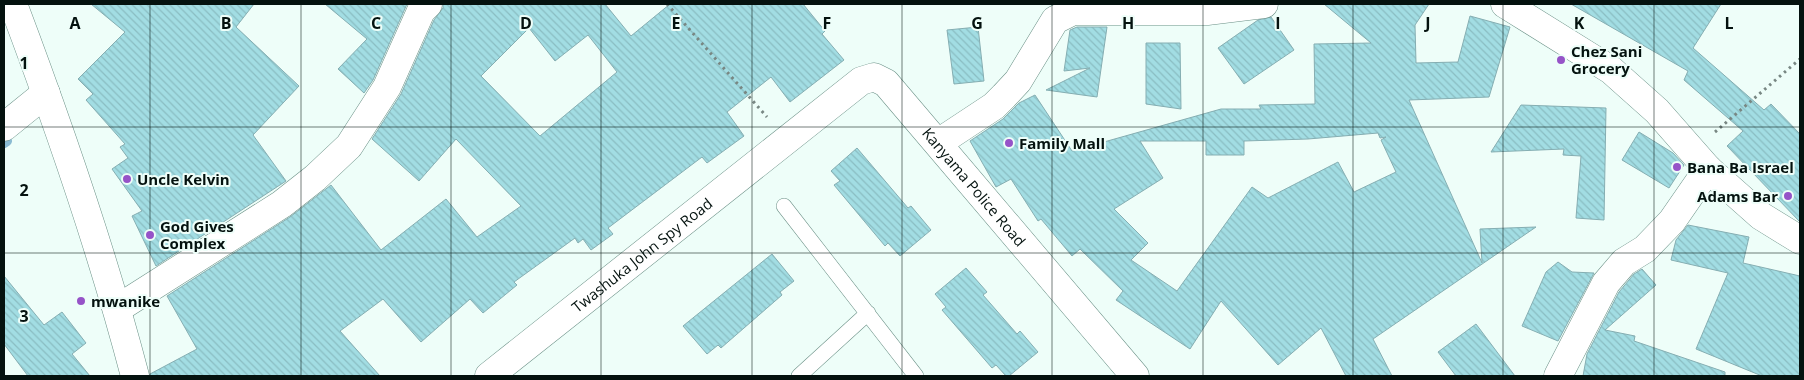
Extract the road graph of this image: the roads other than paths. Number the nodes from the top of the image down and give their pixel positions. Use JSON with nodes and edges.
{"nodes":[{"id":1,"x":13,"y":4,"type":"edge"},
{"id":2,"x":428,"y":4,"type":"edge"},
{"id":3,"x":1264,"y":4,"type":"edge"},
{"id":4,"x":1505,"y":4,"type":"edge"},
{"id":5,"x":46,"y":93,"type":"junction"},
{"id":6,"x":4,"y":127,"type":"edge"},
{"id":7,"x":795,"y":136,"type":"joint"},
{"id":8,"x":938,"y":143,"type":"junction"},
{"id":9,"x":1700,"y":160,"type":"junction"},
{"id":10,"x":784,"y":206,"type":"dead end"},
{"id":11,"x":1800,"y":240,"type":"edge"},
{"id":12,"x":117,"y":309,"type":"junction"},
{"id":13,"x":868,"y":313,"type":"junction"},
{"id":14,"x":135,"y":376,"type":"edge"},
{"id":15,"x":489,"y":376,"type":"edge"},
{"id":16,"x":799,"y":376,"type":"edge"},
{"id":17,"x":916,"y":376,"type":"edge"},
{"id":18,"x":1135,"y":376,"type":"edge"},
{"id":19,"x":1558,"y":376,"type":"edge"}],
"edges":[{"from":1,"to":5,"type":"street"},
{"from":2,"to":12,"type":"street"},
{"from":3,"to":8,"type":"street"},
{"from":4,"to":9,"type":"street"},
{"from":5,"to":6,"type":"street"},
{"from":5,"to":12,"type":"street"},
{"from":7,"to":8,"type":"street","name":"Kanyama Police Road"},
{"from":7,"to":15,"type":"street","name":"Twashuka John Spy Road"},
{"from":8,"to":18,"type":"street","name":"Kanyama Police Road"},
{"from":9,"to":11,"type":"street"},
{"from":9,"to":19,"type":"street"},
{"from":10,"to":13,"type":"lane"},
{"from":12,"to":14,"type":"street"},
{"from":13,"to":16,"type":"lane"},
{"from":13,"to":17,"type":"lane"}]}
